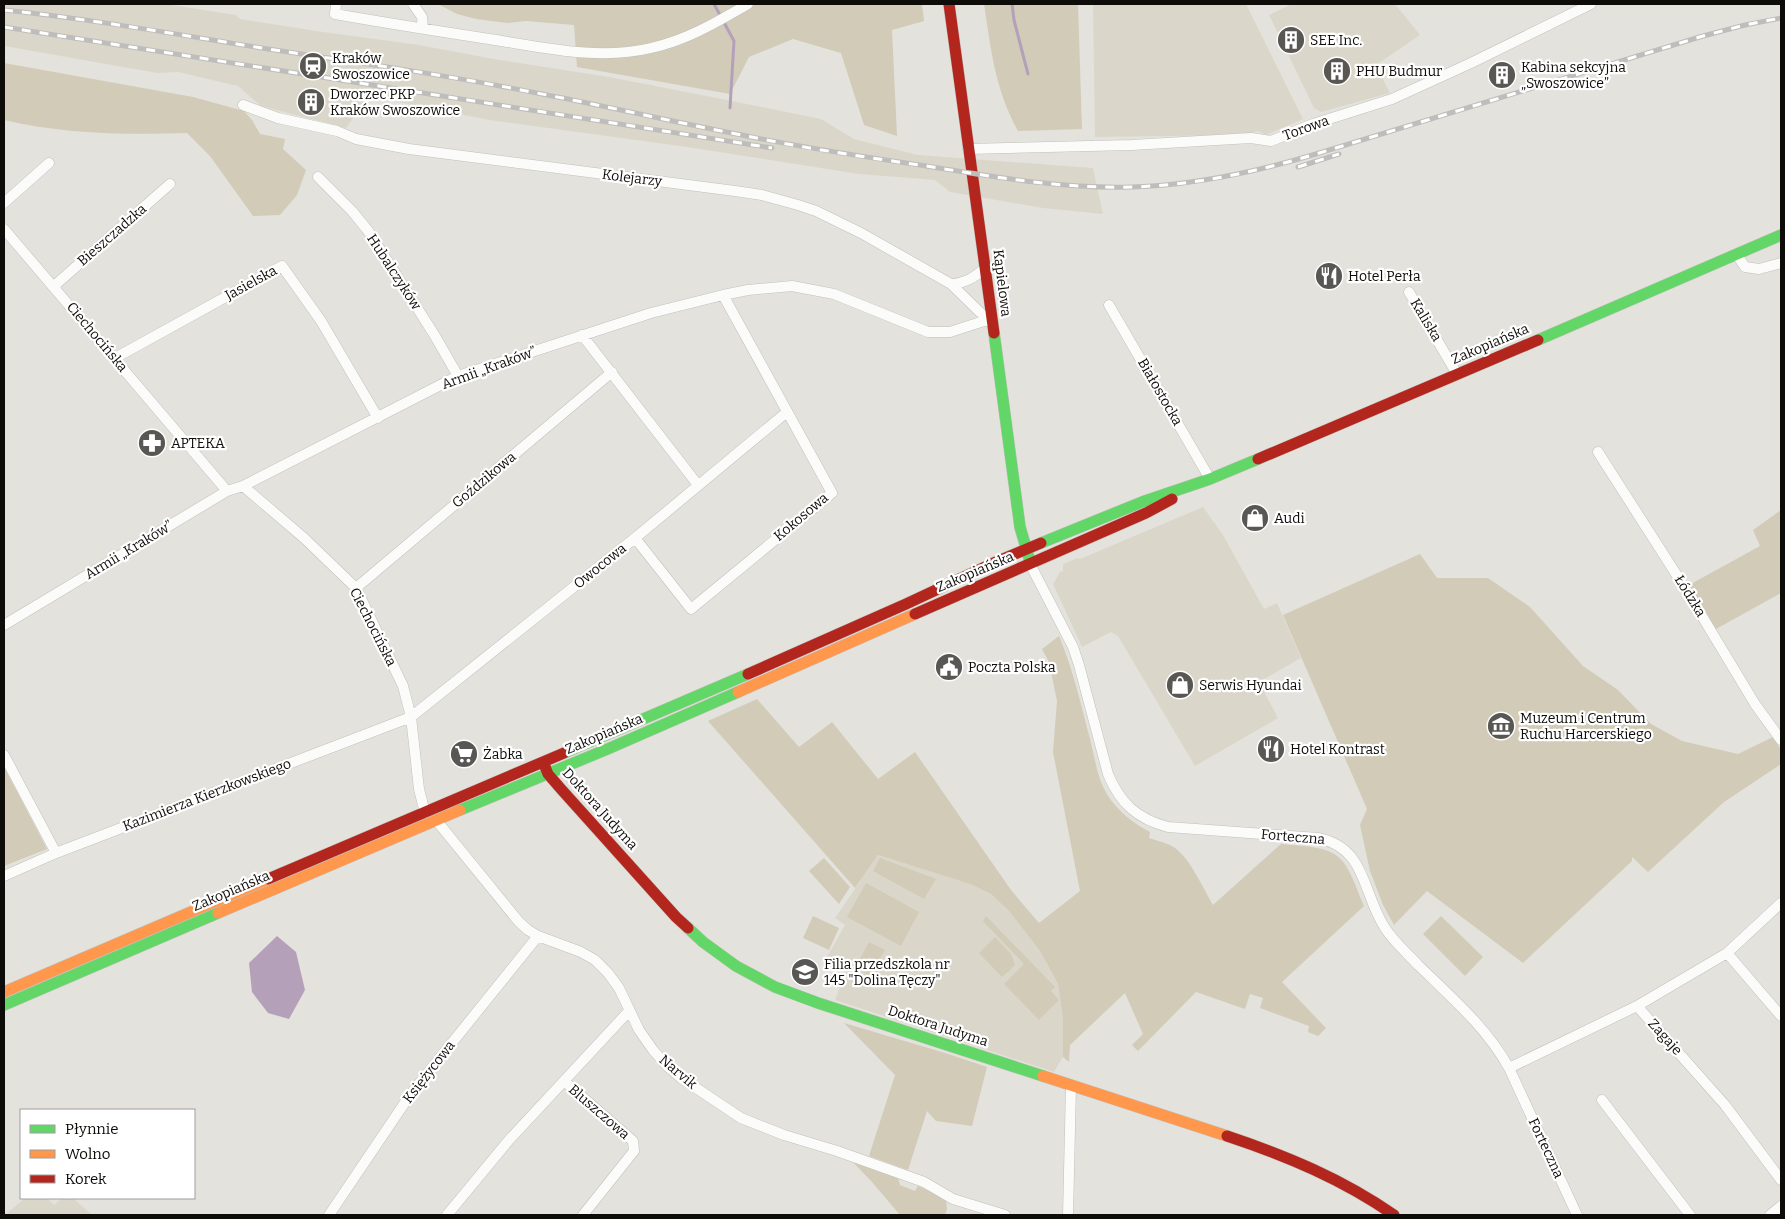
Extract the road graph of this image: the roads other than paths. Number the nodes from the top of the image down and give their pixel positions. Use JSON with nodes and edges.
{"nodes":[{"id":1,"x":413,"y":4,"type":"edge"},
{"id":2,"x":748,"y":4,"type":"edge"},
{"id":3,"x":949,"y":4,"type":"edge"},
{"id":4,"x":1590,"y":4,"type":"edge"},
{"id":5,"x":335,"y":9,"type":"edge"},
{"id":6,"x":423,"y":28,"type":"junction"},
{"id":7,"x":243,"y":105,"type":"dead end"},
{"id":8,"x":968,"y":149,"type":"junction"},
{"id":9,"x":49,"y":163,"type":"dead end"},
{"id":10,"x":318,"y":176,"type":"dead end"},
{"id":11,"x":170,"y":184,"type":"dead end"},
{"id":12,"x":4,"y":203,"type":"edge"},
{"id":13,"x":4,"y":229,"type":"edge"},
{"id":14,"x":1781,"y":235,"type":"edge"},
{"id":15,"x":1737,"y":255,"type":"junction"},
{"id":16,"x":1781,"y":263,"type":"edge"},
{"id":17,"x":985,"y":268,"type":"junction"},
{"id":18,"x":951,"y":284,"type":"junction"},
{"id":19,"x":54,"y":286,"type":"junction"},
{"id":20,"x":1409,"y":292,"type":"dead end"},
{"id":21,"x":723,"y":295,"type":"junction"},
{"id":22,"x":1109,"y":305,"type":"dead end"},
{"id":23,"x":989,"y":322,"type":"junction"},
{"id":24,"x":582,"y":335,"type":"junction"},
{"id":25,"x":115,"y":358,"type":"junction"},
{"id":26,"x":612,"y":372,"type":"junction"},
{"id":27,"x":1457,"y":374,"type":"junction"},
{"id":28,"x":458,"y":376,"type":"junction"},
{"id":29,"x":787,"y":412,"type":"junction"},
{"id":30,"x":378,"y":418,"type":"junction"},
{"id":31,"x":1598,"y":452,"type":"dead end"},
{"id":32,"x":1210,"y":479,"type":"junction"},
{"id":33,"x":698,"y":485,"type":"junction"},
{"id":34,"x":243,"y":486,"type":"junction"},
{"id":35,"x":227,"y":491,"type":"junction"},
{"id":36,"x":635,"y":538,"type":"junction"},
{"id":37,"x":1026,"y":550,"type":"junction"},
{"id":38,"x":1030,"y":564,"type":"junction"},
{"id":39,"x":356,"y":588,"type":"junction"},
{"id":40,"x":4,"y":624,"type":"edge"},
{"id":41,"x":411,"y":717,"type":"junction"},
{"id":42,"x":1781,"y":740,"type":"edge"},
{"id":43,"x":4,"y":755,"type":"edge"},
{"id":44,"x":542,"y":761,"type":"junction"},
{"id":45,"x":548,"y":774,"type":"junction"},
{"id":46,"x":424,"y":813,"type":"junction"},
{"id":47,"x":436,"y":820,"type":"junction"},
{"id":48,"x":56,"y":853,"type":"junction"},
{"id":49,"x":4,"y":876,"type":"edge"},
{"id":50,"x":1781,"y":904,"type":"edge"},
{"id":51,"x":538,"y":936,"type":"junction"},
{"id":52,"x":1727,"y":953,"type":"junction"},
{"id":53,"x":4,"y":992,"type":"edge"},
{"id":54,"x":4,"y":1005,"type":"edge"},
{"id":55,"x":1637,"y":1006,"type":"junction"},
{"id":56,"x":629,"y":1011,"type":"junction"},
{"id":57,"x":1781,"y":1016,"type":"edge"},
{"id":58,"x":1509,"y":1068,"type":"junction"},
{"id":59,"x":564,"y":1081,"type":"junction"},
{"id":60,"x":1071,"y":1086,"type":"junction"},
{"id":61,"x":1602,"y":1100,"type":"dead end"},
{"id":62,"x":1781,"y":1180,"type":"edge"},
{"id":63,"x":1781,"y":1206,"type":"edge"},
{"id":64,"x":329,"y":1215,"type":"edge"},
{"id":65,"x":447,"y":1215,"type":"edge"},
{"id":66,"x":583,"y":1215,"type":"edge"},
{"id":67,"x":1005,"y":1215,"type":"edge"},
{"id":68,"x":1068,"y":1215,"type":"edge"},
{"id":69,"x":1394,"y":1215,"type":"edge"},
{"id":70,"x":1577,"y":1215,"type":"edge"},
{"id":71,"x":1690,"y":1215,"type":"edge"},
{"id":72,"x":1770,"y":1215,"type":"edge"}],
"edges":[{"from":1,"to":6,"type":"street"},
{"from":2,"to":6,"type":"street"},
{"from":3,"to":8,"type":"main road","name":"Kąpielowa"},
{"from":4,"to":8,"type":"street","name":"Torowa"},
{"from":5,"to":6,"type":"street"},
{"from":7,"to":18,"type":"street","name":"Kolejarzy"},
{"from":8,"to":17,"type":"main road","name":"Kąpielowa"},
{"from":9,"to":12,"type":"street"},
{"from":10,"to":28,"type":"street","name":"Hubalczyków"},
{"from":11,"to":19,"type":"street","name":"Bieszczadzka"},
{"from":13,"to":19,"type":"street","name":"Ciechocińska"},
{"from":14,"to":15,"type":"main road","name":"Zakopiańska"},
{"from":15,"to":16,"type":"street"},
{"from":15,"to":27,"type":"main road","name":"Zakopiańska"},
{"from":17,"to":18,"type":"street"},
{"from":17,"to":23,"type":"main road","name":"Kąpielowa"},
{"from":18,"to":23,"type":"street","name":"Kolejarzy"},
{"from":19,"to":25,"type":"street","name":"Ciechocińska"},
{"from":20,"to":27,"type":"street","name":"Kaliska"},
{"from":21,"to":23,"type":"street","name":"Armii „Kraków”"},
{"from":21,"to":24,"type":"street","name":"Armii „Kraków”"},
{"from":21,"to":29,"type":"street","name":"Kokosowa"},
{"from":22,"to":32,"type":"street","name":"Białostocka"},
{"from":23,"to":37,"type":"main road","name":"Kąpielowa"},
{"from":24,"to":26,"type":"street"},
{"from":24,"to":28,"type":"street","name":"Armii „Kraków”"},
{"from":25,"to":30,"type":"street","name":"Jasielska"},
{"from":25,"to":35,"type":"street","name":"Ciechocińska"},
{"from":26,"to":33,"type":"street"},
{"from":26,"to":39,"type":"street","name":"Goździkowa"},
{"from":27,"to":32,"type":"main road","name":"Zakopiańska"},
{"from":28,"to":30,"type":"street","name":"Armii „Kraków”"},
{"from":29,"to":33,"type":"street","name":"Owocowa"},
{"from":29,"to":36,"type":"street","name":"Kokosowa"},
{"from":30,"to":34,"type":"street","name":"Armii „Kraków”"},
{"from":31,"to":42,"type":"street","name":"Łódzka"},
{"from":32,"to":37,"type":"main road","name":"Zakopiańska"},
{"from":32,"to":38,"type":"main road","name":"Zakopiańska"},
{"from":33,"to":36,"type":"street","name":"Owocowa"},
{"from":34,"to":35,"type":"street","name":"Armii „Kraków”"},
{"from":34,"to":39,"type":"street","name":"Ciechocińska"},
{"from":35,"to":40,"type":"street","name":"Armii „Kraków”"},
{"from":36,"to":41,"type":"street","name":"Owocowa"},
{"from":37,"to":38,"type":"main road","name":"Kąpielowa"},
{"from":37,"to":44,"type":"main road","name":"Zakopiańska"},
{"from":38,"to":45,"type":"main road","name":"Zakopiańska"},
{"from":38,"to":58,"type":"street","name":"Forteczna"},
{"from":39,"to":41,"type":"street","name":"Ciechocińska"},
{"from":41,"to":46,"type":"street","name":"Ciechocińska"},
{"from":41,"to":48,"type":"street","name":"Kazimierza Kierzkowskiego"},
{"from":43,"to":48,"type":"street"},
{"from":44,"to":45,"type":"main road","name":"Doktora Judyma"},
{"from":44,"to":46,"type":"main road","name":"Zakopiańska"},
{"from":45,"to":47,"type":"main road","name":"Zakopiańska"},
{"from":45,"to":60,"type":"main road","name":"Doktora Judyma"},
{"from":46,"to":53,"type":"main road","name":"Zakopiańska"},
{"from":47,"to":51,"type":"street","name":"Narvik"},
{"from":47,"to":54,"type":"main road","name":"Zakopiańska"},
{"from":48,"to":49,"type":"street","name":"Kazimierza Kierzkowskiego"},
{"from":50,"to":52,"type":"street"},
{"from":51,"to":56,"type":"street","name":"Narvik"},
{"from":51,"to":64,"type":"street","name":"Księżycowa"},
{"from":52,"to":55,"type":"street"},
{"from":52,"to":57,"type":"street"},
{"from":55,"to":58,"type":"street","name":"Zagaje"},
{"from":55,"to":62,"type":"street","name":"Zagaje"},
{"from":56,"to":59,"type":"street","name":"Bluszczowa"},
{"from":56,"to":67,"type":"street","name":"Narvik"},
{"from":58,"to":70,"type":"street","name":"Forteczna"},
{"from":59,"to":65,"type":"street","name":"Bluszczowa"},
{"from":59,"to":66,"type":"street","name":"Bluszczowa"},
{"from":60,"to":68,"type":"street"},
{"from":60,"to":69,"type":"main road","name":"Doktora Judyma"},
{"from":61,"to":71,"type":"street"},
{"from":63,"to":72,"type":"street"}]}
